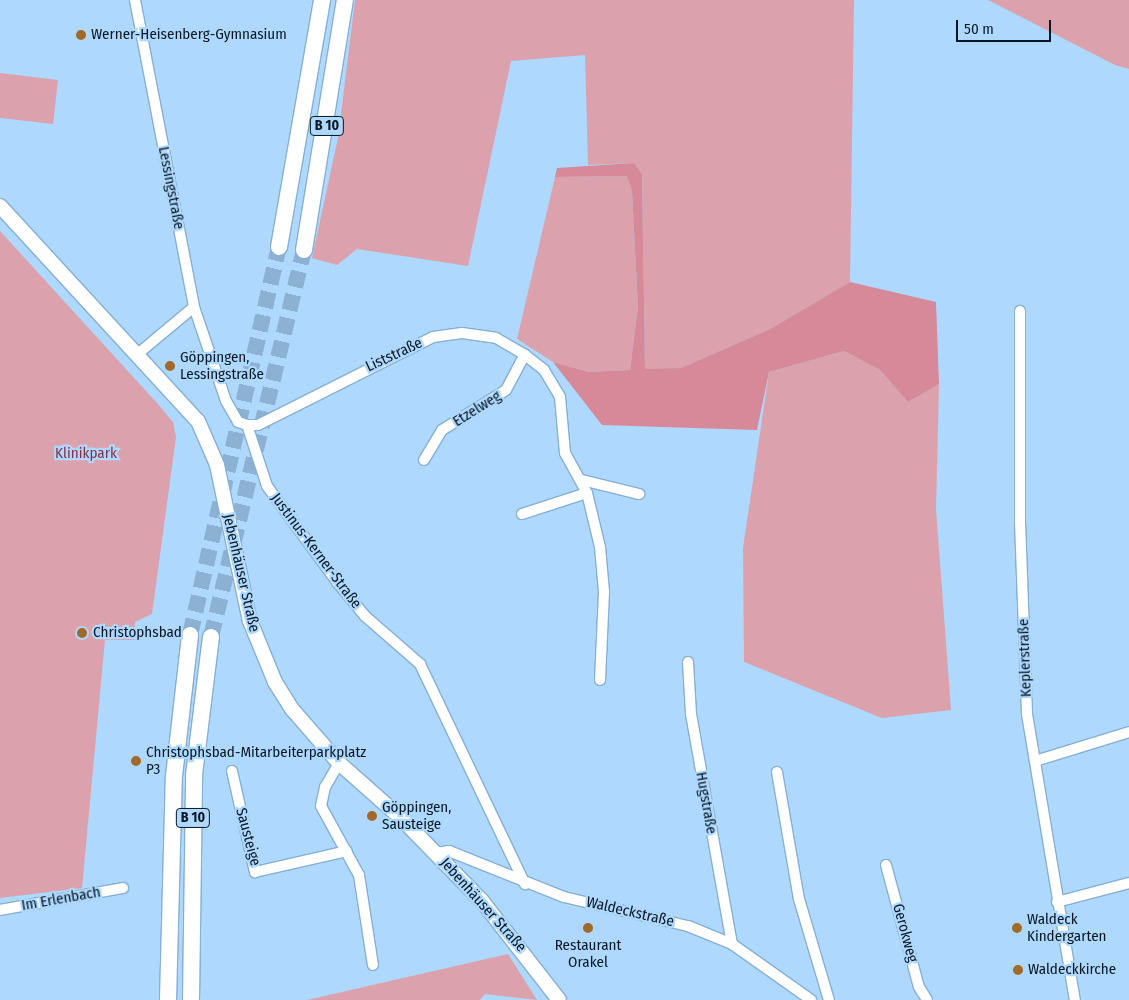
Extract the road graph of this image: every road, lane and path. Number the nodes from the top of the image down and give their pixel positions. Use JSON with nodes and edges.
{"nodes":[{"id":1,"x":135,"y":0,"type":"edge"},
{"id":2,"x":322,"y":0,"type":"edge"},
{"id":3,"x":345,"y":0,"type":"edge"},
{"id":4,"x":0,"y":206,"type":"edge"},
{"id":5,"x":279,"y":247,"type":"tunnel mouth"},
{"id":6,"x":304,"y":250,"type":"tunnel mouth"},
{"id":7,"x":194,"y":307,"type":"junction"},
{"id":8,"x":1020,"y":311,"type":"dead end"},
{"id":9,"x":140,"y":352,"type":"junction"},
{"id":10,"x":526,"y":355,"type":"junction"},
{"id":11,"x":248,"y":426,"type":"junction"},
{"id":12,"x":424,"y":460,"type":"dead end"},
{"id":13,"x":582,"y":480,"type":"junction"},
{"id":14,"x":587,"y":493,"type":"junction"},
{"id":15,"x":639,"y":494,"type":"dead end"},
{"id":16,"x":522,"y":514,"type":"dead end"},
{"id":17,"x":190,"y":635,"type":"tunnel mouth"},
{"id":18,"x":212,"y":637,"type":"tunnel mouth"},
{"id":19,"x":688,"y":662,"type":"dead end"},
{"id":20,"x":600,"y":680,"type":"dead end"},
{"id":21,"x":1129,"y":732,"type":"edge"},
{"id":22,"x":1034,"y":761,"type":"junction"},
{"id":23,"x":339,"y":764,"type":"junction"},
{"id":24,"x":232,"y":771,"type":"dead end"},
{"id":25,"x":777,"y":772,"type":"dead end"},
{"id":26,"x":347,"y":850,"type":"junction"},
{"id":27,"x":436,"y":853,"type":"junction"},
{"id":28,"x":886,"y":865,"type":"dead end"},
{"id":29,"x":1129,"y":883,"type":"edge"},
{"id":30,"x":525,"y":884,"type":"junction"},
{"id":31,"x":123,"y":888,"type":"dead end"},
{"id":32,"x":1057,"y":902,"type":"junction"},
{"id":33,"x":0,"y":910,"type":"edge"},
{"id":34,"x":732,"y":944,"type":"junction"},
{"id":35,"x":372,"y":965,"type":"dead end"},
{"id":36,"x":168,"y":1000,"type":"edge"},
{"id":37,"x":191,"y":1000,"type":"edge"},
{"id":38,"x":559,"y":1000,"type":"edge"},
{"id":39,"x":811,"y":1000,"type":"edge"},
{"id":40,"x":829,"y":1000,"type":"edge"},
{"id":41,"x":927,"y":1000,"type":"edge"},
{"id":42,"x":1075,"y":1000,"type":"edge"}],
"edges":[{"from":1,"to":7,"type":"street","name":"Lessingstraße"},
{"from":2,"to":5,"type":"highway","number":"B 10"},
{"from":3,"to":6,"type":"highway","number":"B 10"},
{"from":4,"to":9,"type":"main road","name":"Jebenhäuser Straße"},
{"from":7,"to":9,"type":"street"},
{"from":7,"to":11,"type":"street","name":"Justinus-Kerner-Straße"},
{"from":8,"to":22,"type":"street","name":"Keplerstraße"},
{"from":9,"to":23,"type":"main road","name":"Jebenhäuser Straße"},
{"from":10,"to":11,"type":"street","name":"Liststraße"},
{"from":10,"to":12,"type":"street","name":"Etzelweg"},
{"from":10,"to":13,"type":"street","name":"Liststraße"},
{"from":11,"to":30,"type":"street","name":"Justinus-Kerner-Straße"},
{"from":13,"to":14,"type":"street","name":"Liststraße"},
{"from":13,"to":15,"type":"street"},
{"from":14,"to":16,"type":"street"},
{"from":14,"to":20,"type":"street","name":"Liststraße"},
{"from":17,"to":36,"type":"highway","number":"B 10"},
{"from":18,"to":37,"type":"highway","number":"B 10"},
{"from":19,"to":34,"type":"street","name":"Hugstraße"},
{"from":21,"to":22,"type":"street"},
{"from":22,"to":32,"type":"street","name":"Keplerstraße"},
{"from":23,"to":26,"type":"street"},
{"from":23,"to":27,"type":"main road","name":"Jebenhäuser Straße"},
{"from":24,"to":26,"type":"street","name":"Sausteige"},
{"from":25,"to":40,"type":"street"},
{"from":26,"to":35,"type":"street"},
{"from":27,"to":30,"type":"street","name":"Waldeckstraße"},
{"from":27,"to":38,"type":"main road","name":"Jebenhäuser Straße"},
{"from":28,"to":41,"type":"street","name":"Gerokweg"},
{"from":29,"to":32,"type":"street"},
{"from":30,"to":34,"type":"street","name":"Waldeckstraße"},
{"from":31,"to":33,"type":"street","name":"Im Erlenbach"},
{"from":32,"to":42,"type":"street","name":"Keplerstraße"},
{"from":34,"to":39,"type":"street","name":"Waldeckstraße"}]}
